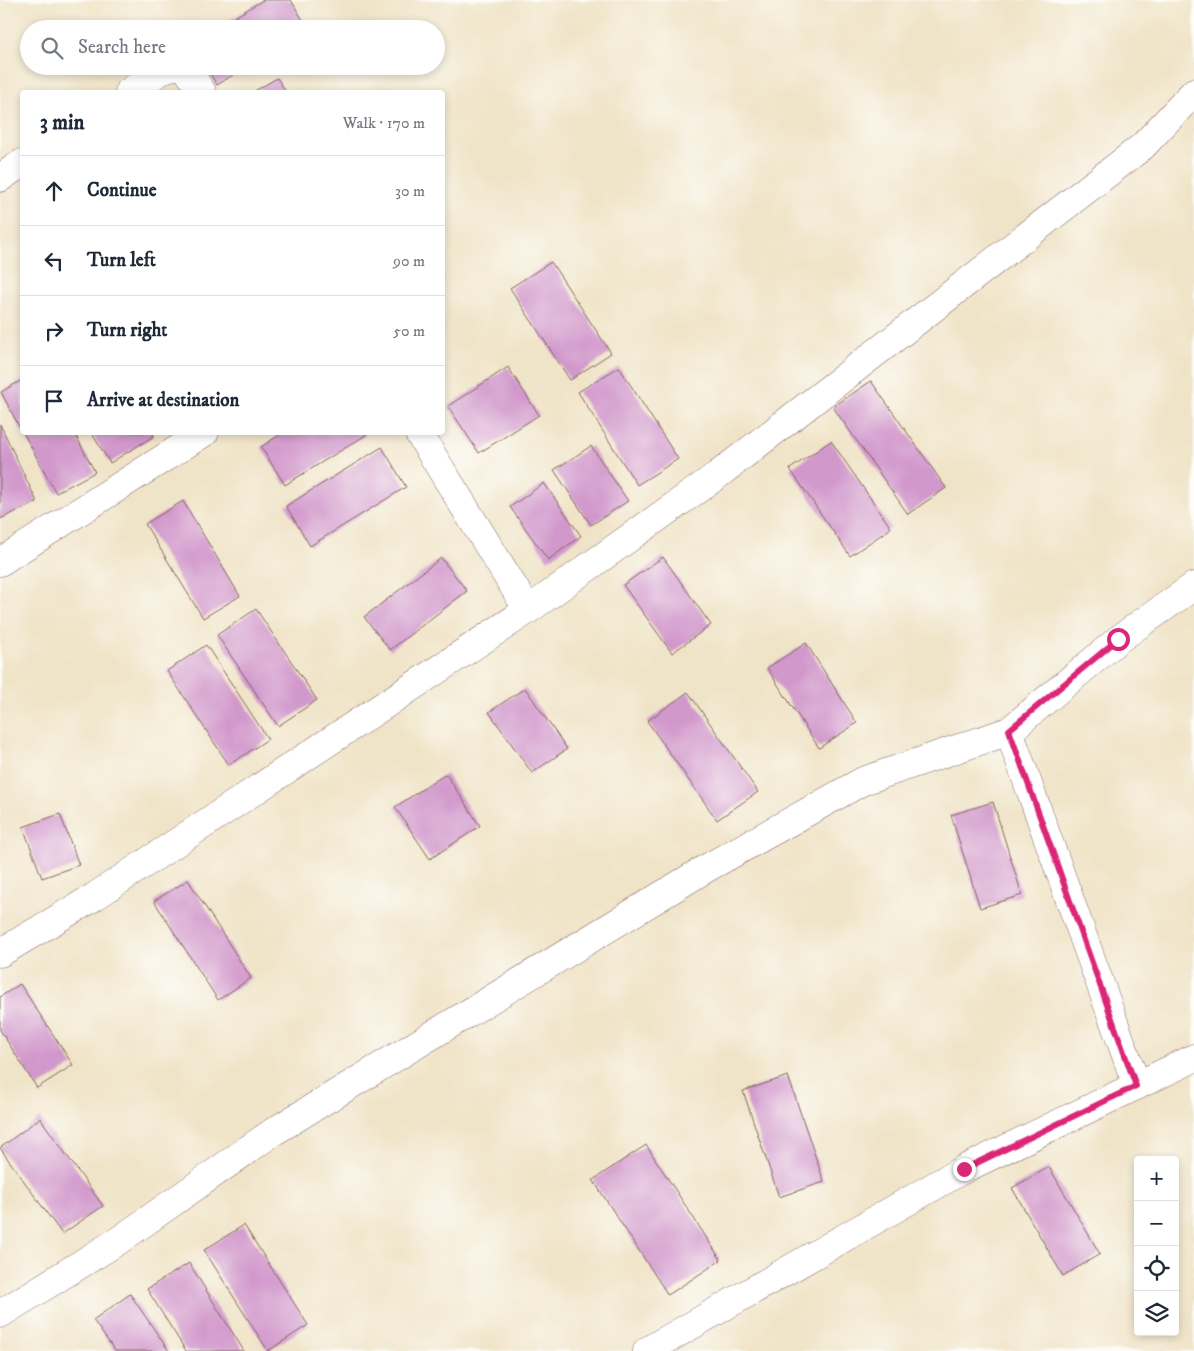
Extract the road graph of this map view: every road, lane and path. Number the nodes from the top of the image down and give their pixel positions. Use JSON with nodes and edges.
{"nodes":[{"id":1,"x":154,"y":75,"type":"edge"},
{"id":2,"x":191,"y":75,"type":"edge"},
{"id":3,"x":131,"y":90,"type":"edge"},
{"id":4,"x":201,"y":90,"type":"edge"},
{"id":5,"x":1194,"y":92,"type":"edge"},
{"id":6,"x":20,"y":164,"type":"edge"},
{"id":7,"x":0,"y":178,"type":"edge"},
{"id":8,"x":200,"y":435,"type":"edge"},
{"id":9,"x":420,"y":435,"type":"edge"},
{"id":10,"x":0,"y":562,"type":"edge"},
{"id":11,"x":1194,"y":586,"type":"edge"},
{"id":12,"x":528,"y":610,"type":"junction"},
{"id":13,"x":1009,"y":730,"type":"junction"},
{"id":14,"x":0,"y":953,"type":"edge"},
{"id":15,"x":1194,"y":1058,"type":"edge"},
{"id":16,"x":1136,"y":1086,"type":"junction"},
{"id":17,"x":0,"y":1314,"type":"edge"},
{"id":18,"x":647,"y":1351,"type":"edge"}],
"edges":[{"from":1,"to":3,"type":"street"},
{"from":2,"to":4,"type":"street"},
{"from":5,"to":12,"type":"street"},
{"from":6,"to":7,"type":"street"},
{"from":8,"to":10,"type":"street"},
{"from":9,"to":12,"type":"street"},
{"from":11,"to":13,"type":"street"},
{"from":12,"to":14,"type":"street"},
{"from":13,"to":16,"type":"street"},
{"from":13,"to":17,"type":"street"},
{"from":15,"to":16,"type":"street"},
{"from":16,"to":18,"type":"street"}]}
